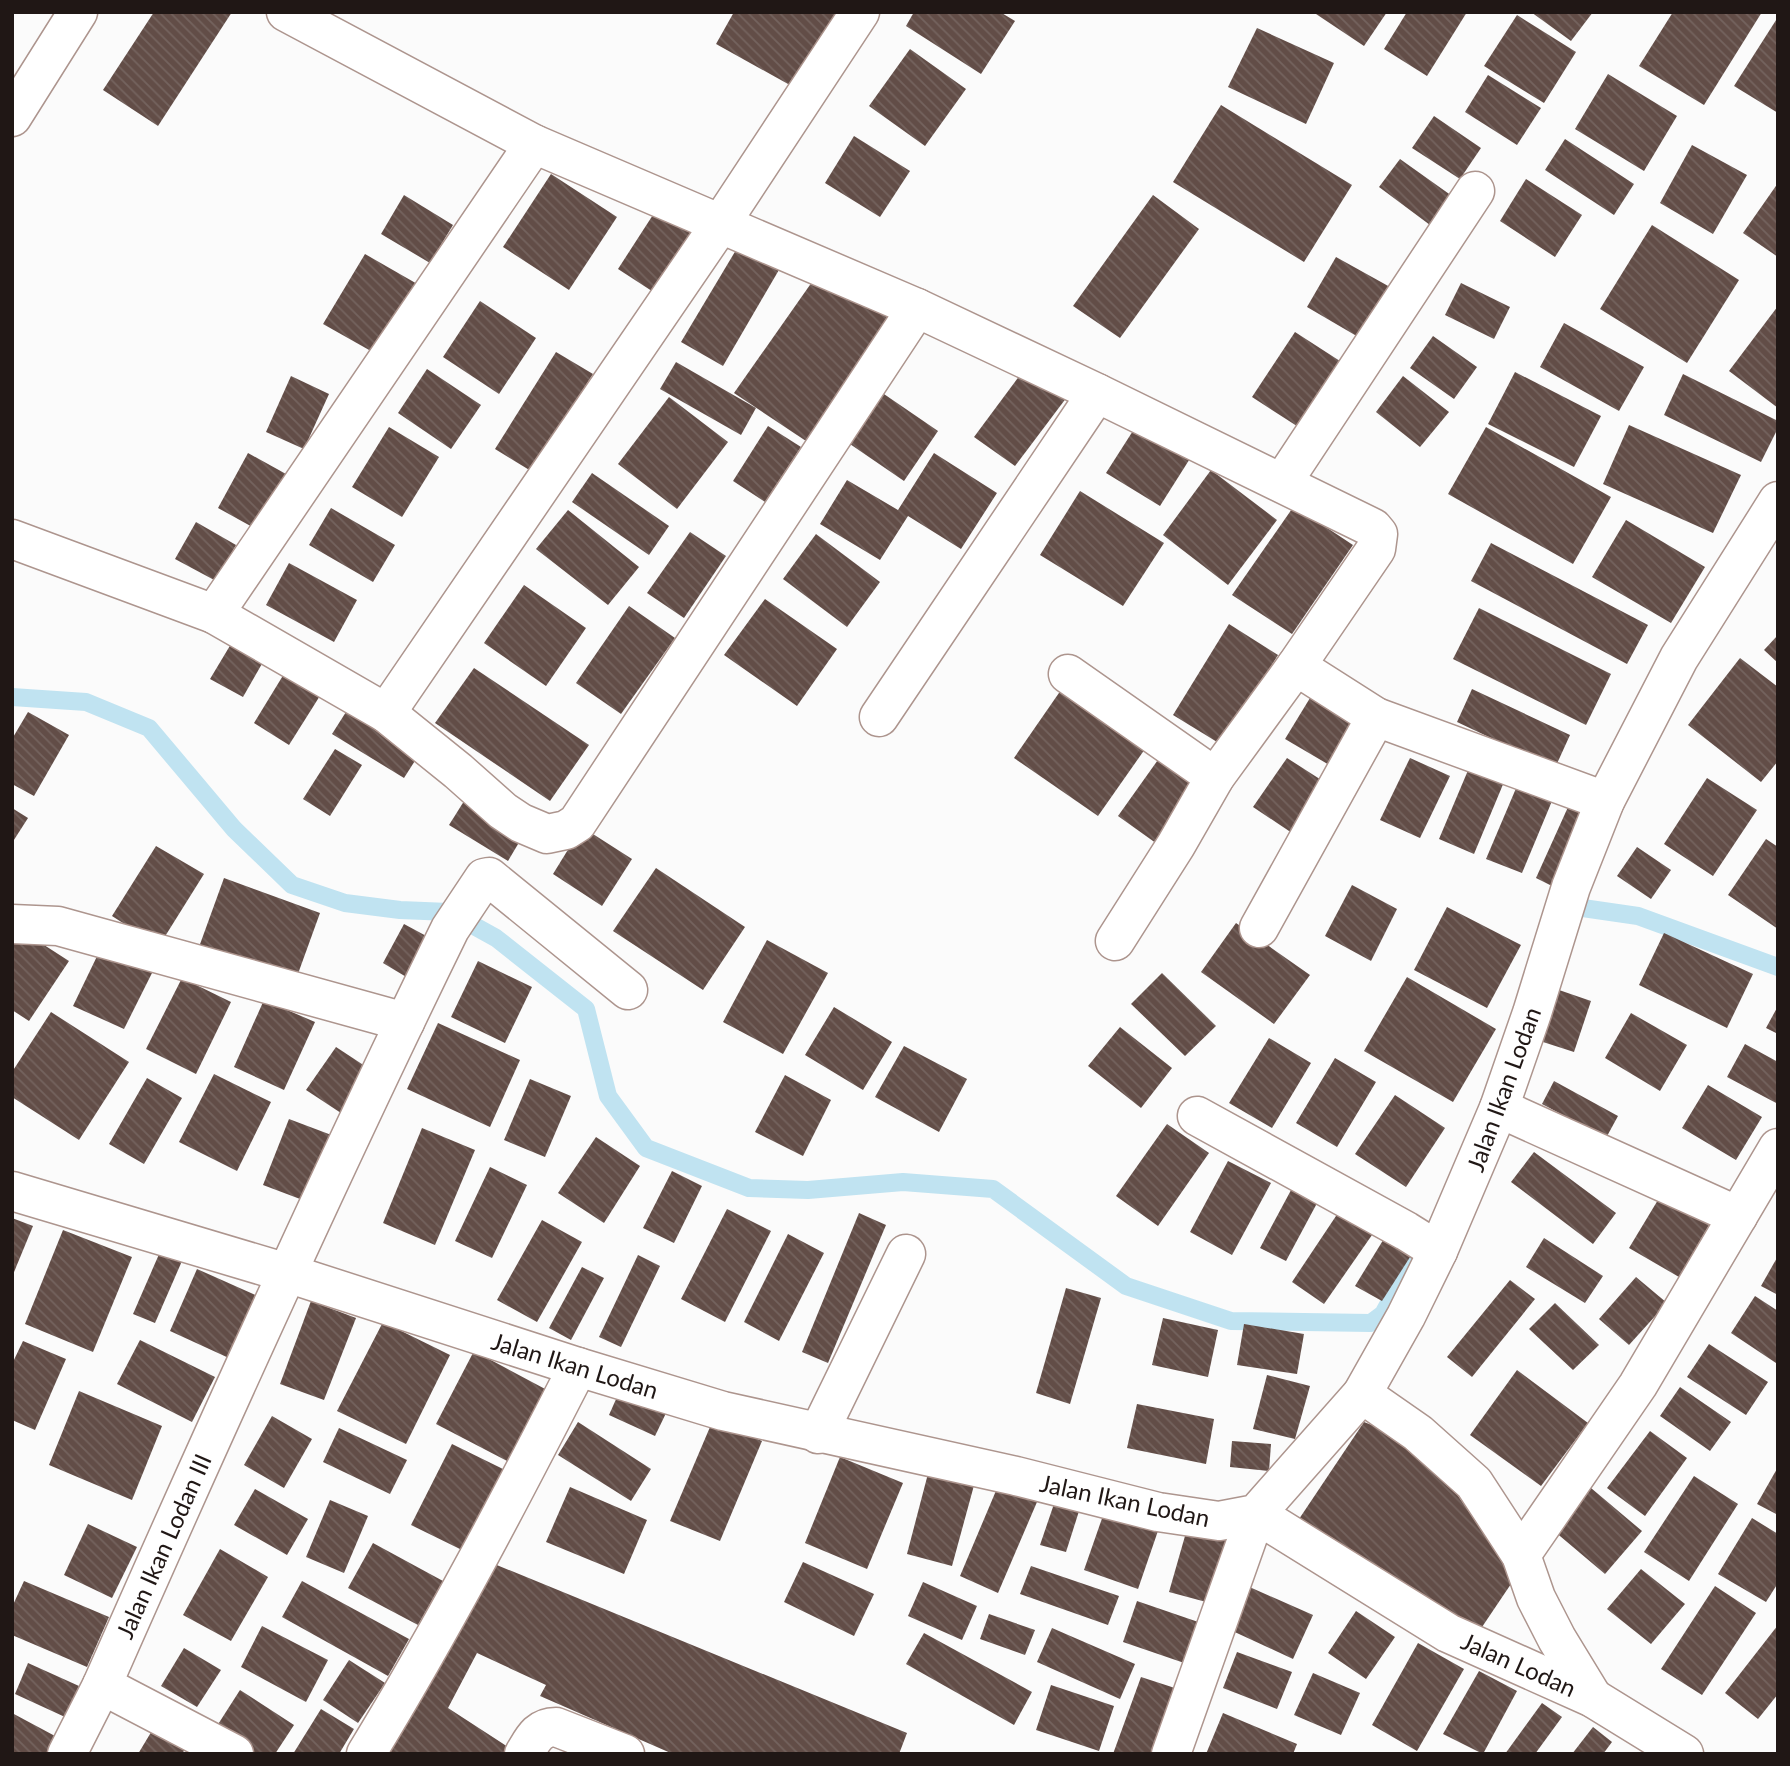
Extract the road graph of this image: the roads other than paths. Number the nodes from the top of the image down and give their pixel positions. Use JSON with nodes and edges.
{"nodes":[{"id":1,"x":78,"y":12,"type":"edge"},
{"id":2,"x":286,"y":12,"type":"edge"},
{"id":3,"x":860,"y":12,"type":"edge"},
{"id":4,"x":12,"y":117,"type":"edge"},
{"id":5,"x":534,"y":144,"type":"junction"},
{"id":6,"x":1475,"y":191,"type":"dead end"},
{"id":7,"x":721,"y":223,"type":"junction"},
{"id":8,"x":917,"y":308,"type":"junction"},
{"id":9,"x":1097,"y":393,"type":"junction"},
{"id":10,"x":1282,"y":483,"type":"junction"},
{"id":11,"x":1778,"y":501,"type":"edge"},
{"id":12,"x":12,"y":539,"type":"edge"},
{"id":13,"x":214,"y":614,"type":"junction"},
{"id":14,"x":1296,"y":666,"type":"junction"},
{"id":15,"x":1068,"y":674,"type":"dead end"},
{"id":16,"x":386,"y":713,"type":"junction"},
{"id":17,"x":879,"y":717,"type":"dead end"},
{"id":18,"x":1377,"y":717,"type":"junction"},
{"id":19,"x":1215,"y":777,"type":"junction"},
{"id":20,"x":1605,"y":801,"type":"junction"},
{"id":21,"x":12,"y":924,"type":"edge"},
{"id":22,"x":1259,"y":928,"type":"dead end"},
{"id":23,"x":1115,"y":941,"type":"dead end"},
{"id":24,"x":628,"y":990,"type":"dead end"},
{"id":25,"x":405,"y":1022,"type":"junction"},
{"id":26,"x":1499,"y":1108,"type":"junction"},
{"id":27,"x":1197,"y":1116,"type":"dead end"},
{"id":28,"x":1778,"y":1149,"type":"edge"},
{"id":29,"x":12,"y":1191,"type":"edge"},
{"id":30,"x":1738,"y":1216,"type":"junction"},
{"id":31,"x":1424,"y":1242,"type":"junction"},
{"id":32,"x":906,"y":1254,"type":"dead end"},
{"id":33,"x":287,"y":1273,"type":"junction"},
{"id":34,"x":578,"y":1367,"type":"junction"},
{"id":35,"x":1362,"y":1394,"type":"junction"},
{"id":36,"x":818,"y":1434,"type":"junction"},
{"id":37,"x":1256,"y":1514,"type":"junction"},
{"id":38,"x":1521,"y":1555,"type":"junction"},
{"id":39,"x":102,"y":1685,"type":"junction"},
{"id":40,"x":1593,"y":1698,"type":"junction"},
{"id":41,"x":1682,"y":1753,"type":"edge"},
{"id":42,"x":67,"y":1754,"type":"edge"},
{"id":43,"x":234,"y":1754,"type":"edge"},
{"id":44,"x":366,"y":1754,"type":"edge"},
{"id":45,"x":524,"y":1754,"type":"edge"},
{"id":46,"x":625,"y":1754,"type":"edge"},
{"id":47,"x":1171,"y":1754,"type":"edge"}],
"edges":[{"from":1,"to":4,"type":"street"},
{"from":2,"to":5,"type":"street"},
{"from":3,"to":7,"type":"street"},
{"from":5,"to":7,"type":"street"},
{"from":5,"to":13,"type":"street"},
{"from":6,"to":10,"type":"street"},
{"from":7,"to":8,"type":"street"},
{"from":7,"to":16,"type":"street"},
{"from":8,"to":9,"type":"street"},
{"from":8,"to":16,"type":"street"},
{"from":9,"to":10,"type":"street"},
{"from":9,"to":17,"type":"street"},
{"from":10,"to":14,"type":"street"},
{"from":11,"to":20,"type":"street","name":"Jalan Ikan Lodan"},
{"from":12,"to":13,"type":"street"},
{"from":13,"to":16,"type":"street"},
{"from":14,"to":18,"type":"street"},
{"from":14,"to":19,"type":"street"},
{"from":15,"to":19,"type":"street"},
{"from":18,"to":20,"type":"street"},
{"from":18,"to":22,"type":"street"},
{"from":19,"to":23,"type":"street"},
{"from":20,"to":26,"type":"street","name":"Jalan Ikan Lodan"},
{"from":21,"to":25,"type":"street"},
{"from":24,"to":25,"type":"street","name":"Jalan Ikan Lodan III"},
{"from":25,"to":33,"type":"street","name":"Jalan Ikan Lodan III"},
{"from":26,"to":30,"type":"street"},
{"from":26,"to":31,"type":"street","name":"Jalan Ikan Lodan"},
{"from":27,"to":31,"type":"street"},
{"from":28,"to":30,"type":"street"},
{"from":29,"to":33,"type":"street","name":"Jalan Ikan Lodan"},
{"from":30,"to":38,"type":"street"},
{"from":31,"to":35,"type":"street","name":"Jalan Ikan Lodan"},
{"from":32,"to":36,"type":"street"},
{"from":33,"to":34,"type":"street","name":"Jalan Ikan Lodan"},
{"from":33,"to":39,"type":"street","name":"Jalan Ikan Lodan III"},
{"from":34,"to":36,"type":"street","name":"Jalan Ikan Lodan"},
{"from":34,"to":44,"type":"street"},
{"from":35,"to":37,"type":"street","name":"Jalan Ikan Lodan"},
{"from":35,"to":38,"type":"street","name":"Jalan Lodan"},
{"from":36,"to":37,"type":"street","name":"Jalan Ikan Lodan"},
{"from":37,"to":40,"type":"street","name":"Jalan Lodan"},
{"from":37,"to":47,"type":"street"},
{"from":38,"to":40,"type":"street","name":"Jalan Lodan"},
{"from":39,"to":42,"type":"street","name":"Jalan Ikan Lodan III"},
{"from":39,"to":43,"type":"street"},
{"from":40,"to":41,"type":"street"},
{"from":45,"to":46,"type":"street"}]}
